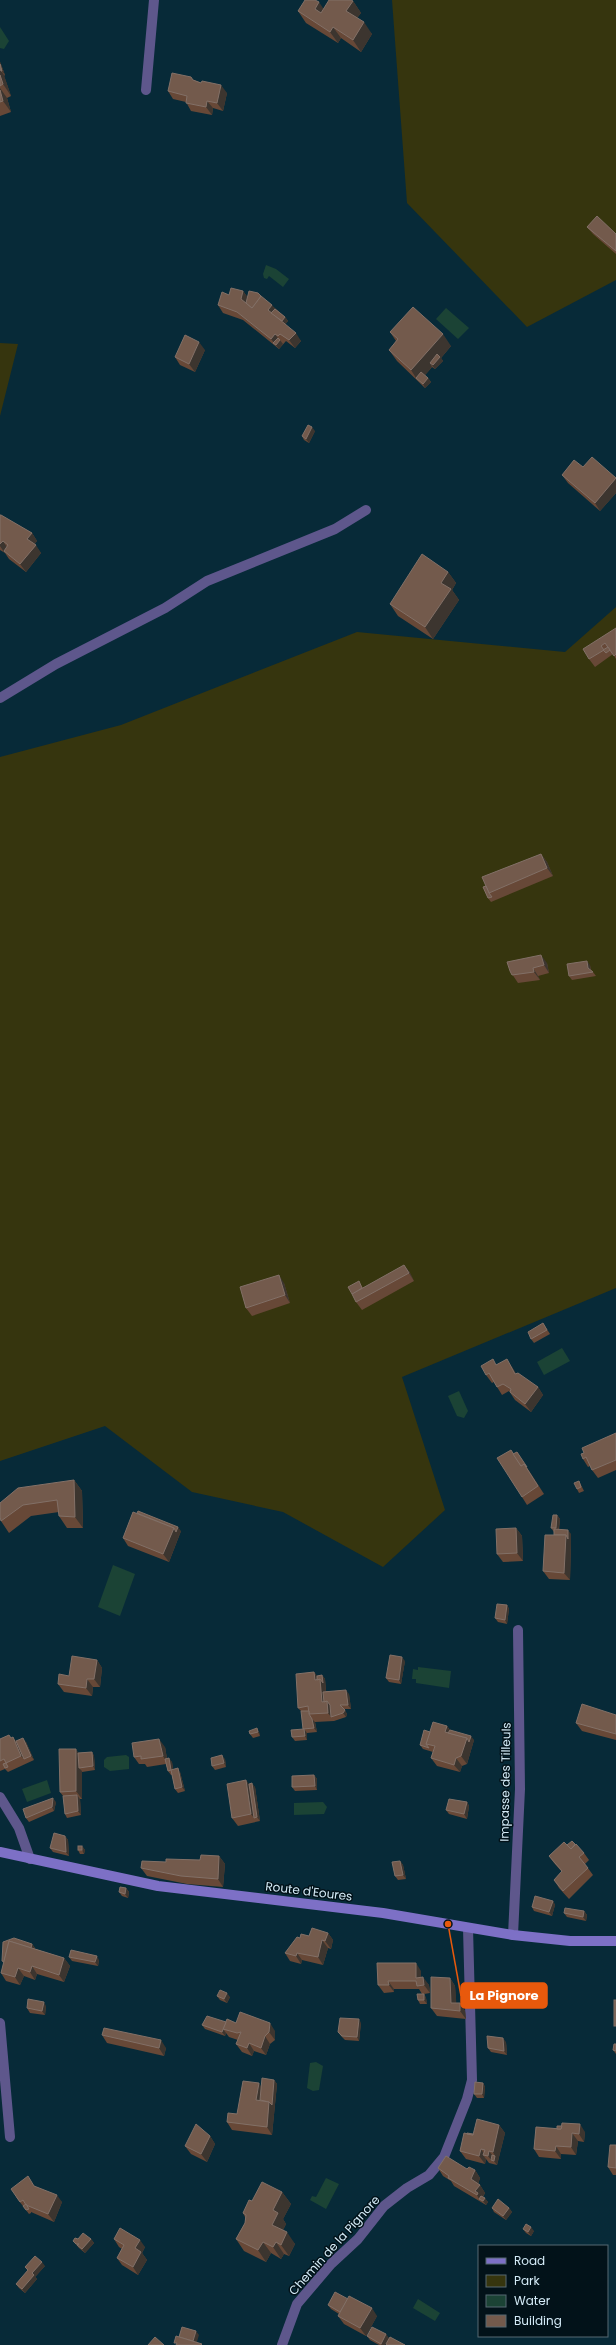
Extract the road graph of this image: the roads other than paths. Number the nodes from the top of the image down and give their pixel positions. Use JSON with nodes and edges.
{"nodes":[{"id":1,"x":154,"y":0,"type":"edge"},
{"id":2,"x":146,"y":90,"type":"dead end"},
{"id":3,"x":366,"y":510,"type":"dead end"},
{"id":4,"x":0,"y":698,"type":"edge"},
{"id":5,"x":518,"y":1630,"type":"dead end"},
{"id":6,"x":0,"y":1797,"type":"edge"},
{"id":7,"x":0,"y":1852,"type":"edge"},
{"id":8,"x":30,"y":1859,"type":"junction"},
{"id":9,"x":468,"y":1928,"type":"junction"},
{"id":10,"x":513,"y":1934,"type":"junction"},
{"id":11,"x":616,"y":1941,"type":"edge"},
{"id":12,"x":0,"y":2023,"type":"edge"},
{"id":13,"x":10,"y":2137,"type":"dead end"},
{"id":14,"x":282,"y":2345,"type":"edge"}],
"edges":[{"from":1,"to":2,"type":"street"},
{"from":3,"to":4,"type":"street"},
{"from":5,"to":10,"type":"street","name":"Impasse des Tilleuls"},
{"from":6,"to":8,"type":"street"},
{"from":7,"to":8,"type":"street","name":"Route d'Eoures"},
{"from":8,"to":9,"type":"street","name":"Route d'Eoures"},
{"from":9,"to":10,"type":"street","name":"Route d'Eoures"},
{"from":9,"to":14,"type":"street","name":"Chemin de la Pignore"},
{"from":10,"to":11,"type":"street","name":"Route d'Eoures"},
{"from":12,"to":13,"type":"street"}]}
